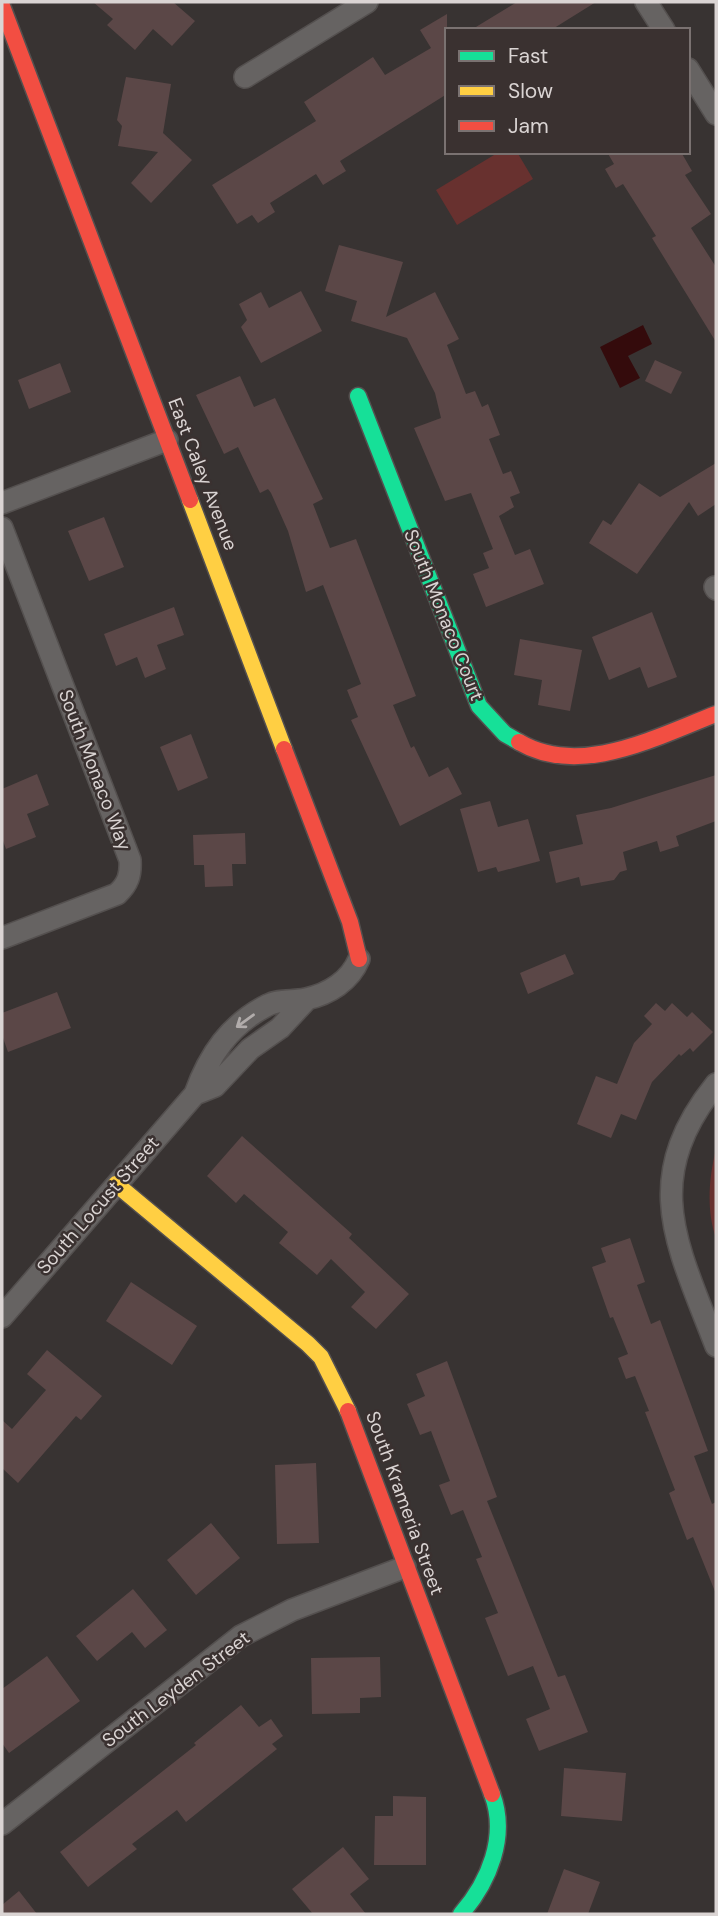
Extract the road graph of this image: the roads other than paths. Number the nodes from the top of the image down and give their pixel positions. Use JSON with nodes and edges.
{"nodes":[{"id":1,"x":367,"y":2,"type":"edge"},
{"id":2,"x":646,"y":2,"type":"edge"},
{"id":3,"x":2,"y":6,"type":"edge"},
{"id":4,"x":663,"y":28,"type":"edge"},
{"id":5,"x":690,"y":72,"type":"edge"},
{"id":6,"x":245,"y":77,"type":"dead end"},
{"id":7,"x":716,"y":114,"type":"edge"},
{"id":8,"x":358,"y":396,"type":"dead end"},
{"id":9,"x":167,"y":440,"type":"junction"},
{"id":10,"x":2,"y":503,"type":"edge"},
{"id":11,"x":2,"y":528,"type":"edge"},
{"id":12,"x":716,"y":714,"type":"edge"},
{"id":13,"x":2,"y":938,"type":"edge"},
{"id":14,"x":359,"y":958,"type":"joint"},
{"id":15,"x":716,"y":1084,"type":"edge"},
{"id":16,"x":116,"y":1184,"type":"junction"},
{"id":17,"x":2,"y":1317,"type":"edge"},
{"id":18,"x":716,"y":1346,"type":"edge"},
{"id":19,"x":405,"y":1567,"type":"junction"},
{"id":20,"x":2,"y":1824,"type":"edge"},
{"id":21,"x":461,"y":1914,"type":"edge"}],
"edges":[{"from":1,"to":6,"type":"street"},
{"from":2,"to":4,"type":"street"},
{"from":3,"to":9,"type":"street","name":"East Caley Avenue"},
{"from":5,"to":7,"type":"street"},
{"from":8,"to":12,"type":"street","name":"South Monaco Court"},
{"from":9,"to":10,"type":"street"},
{"from":9,"to":14,"type":"street","name":"East Caley Avenue"},
{"from":11,"to":13,"type":"street","name":"South Monaco Way"},
{"from":14,"to":16,"type":"street","name":"South Locust Street"},
{"from":15,"to":18,"type":"street"},
{"from":16,"to":17,"type":"street","name":"South Locust Street"},
{"from":16,"to":19,"type":"street","name":"South Krameria Street"},
{"from":19,"to":20,"type":"street","name":"South Leyden Street"},
{"from":19,"to":21,"type":"street","name":"South Krameria Street"}]}
